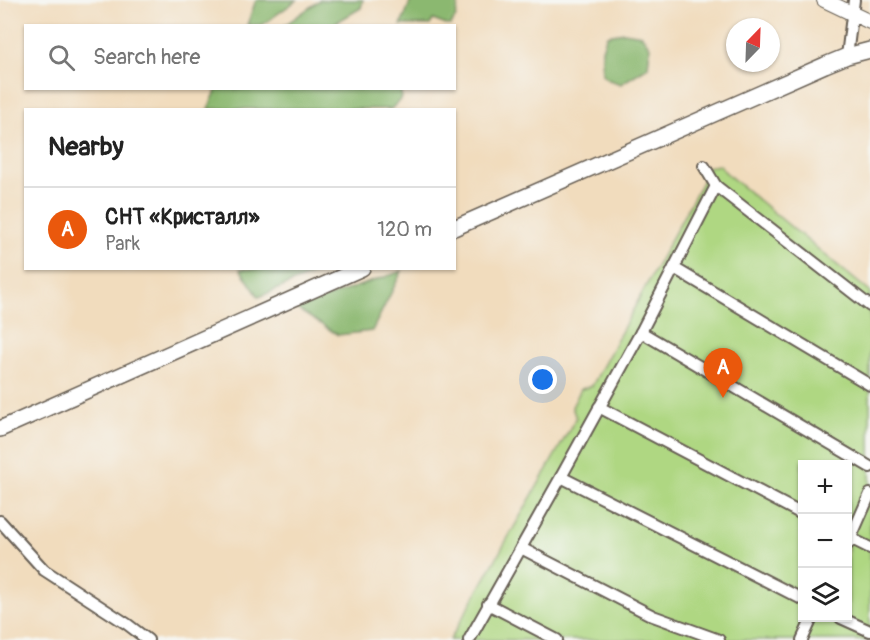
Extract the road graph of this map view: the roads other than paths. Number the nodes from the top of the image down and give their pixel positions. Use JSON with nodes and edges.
{"nodes":[{"id":1,"x":824,"y":0,"type":"edge"},
{"id":2,"x":854,"y":7,"type":"edge"},
{"id":3,"x":870,"y":22,"type":"edge"},
{"id":4,"x":870,"y":50,"type":"edge"},
{"id":5,"x":847,"y":56,"type":"junction"},
{"id":6,"x":704,"y":166,"type":"dead end"},
{"id":7,"x":716,"y":186,"type":"junction"},
{"id":8,"x":456,"y":227,"type":"edge"},
{"id":9,"x":674,"y":268,"type":"junction"},
{"id":10,"x":358,"y":270,"type":"edge"},
{"id":11,"x":870,"y":306,"type":"edge"},
{"id":12,"x":641,"y":332,"type":"junction"},
{"id":13,"x":870,"y":385,"type":"edge"},
{"id":14,"x":599,"y":407,"type":"junction"},
{"id":15,"x":0,"y":429,"type":"edge"},
{"id":16,"x":870,"y":467,"type":"edge"},
{"id":17,"x":561,"y":477,"type":"junction"},
{"id":18,"x":870,"y":494,"type":"edge"},
{"id":19,"x":798,"y":511,"type":"edge"},
{"id":20,"x":0,"y":521,"type":"edge"},
{"id":21,"x":852,"y":532,"type":"edge"},
{"id":22,"x":852,"y":541,"type":"edge"},
{"id":23,"x":521,"y":548,"type":"junction"},
{"id":24,"x":870,"y":548,"type":"edge"},
{"id":25,"x":798,"y":597,"type":"edge"},
{"id":26,"x":488,"y":604,"type":"junction"},
{"id":27,"x":810,"y":622,"type":"edge"},
{"id":28,"x":850,"y":622,"type":"edge"},
{"id":29,"x":870,"y":631,"type":"edge"},
{"id":30,"x":148,"y":640,"type":"edge"},
{"id":31,"x":468,"y":640,"type":"edge"},
{"id":32,"x":557,"y":640,"type":"edge"},
{"id":33,"x":720,"y":640,"type":"edge"},
{"id":34,"x":802,"y":640,"type":"edge"}],
"edges":[{"from":1,"to":2,"type":"street"},
{"from":2,"to":3,"type":"street"},
{"from":2,"to":5,"type":"street"},
{"from":4,"to":5,"type":"main road"},
{"from":5,"to":8,"type":"main road"},
{"from":6,"to":7,"type":"street"},
{"from":7,"to":9,"type":"street"},
{"from":7,"to":11,"type":"street"},
{"from":9,"to":12,"type":"street"},
{"from":9,"to":13,"type":"street"},
{"from":10,"to":15,"type":"main road"},
{"from":12,"to":14,"type":"street"},
{"from":12,"to":16,"type":"street"},
{"from":14,"to":17,"type":"street"},
{"from":14,"to":19,"type":"street"},
{"from":17,"to":23,"type":"street"},
{"from":17,"to":25,"type":"street"},
{"from":18,"to":21,"type":"street"},
{"from":20,"to":30,"type":"street"},
{"from":22,"to":24,"type":"street"},
{"from":23,"to":26,"type":"street"},
{"from":23,"to":33,"type":"street"},
{"from":26,"to":31,"type":"street"},
{"from":26,"to":32,"type":"street"},
{"from":27,"to":34,"type":"street"},
{"from":28,"to":29,"type":"street"}]}
